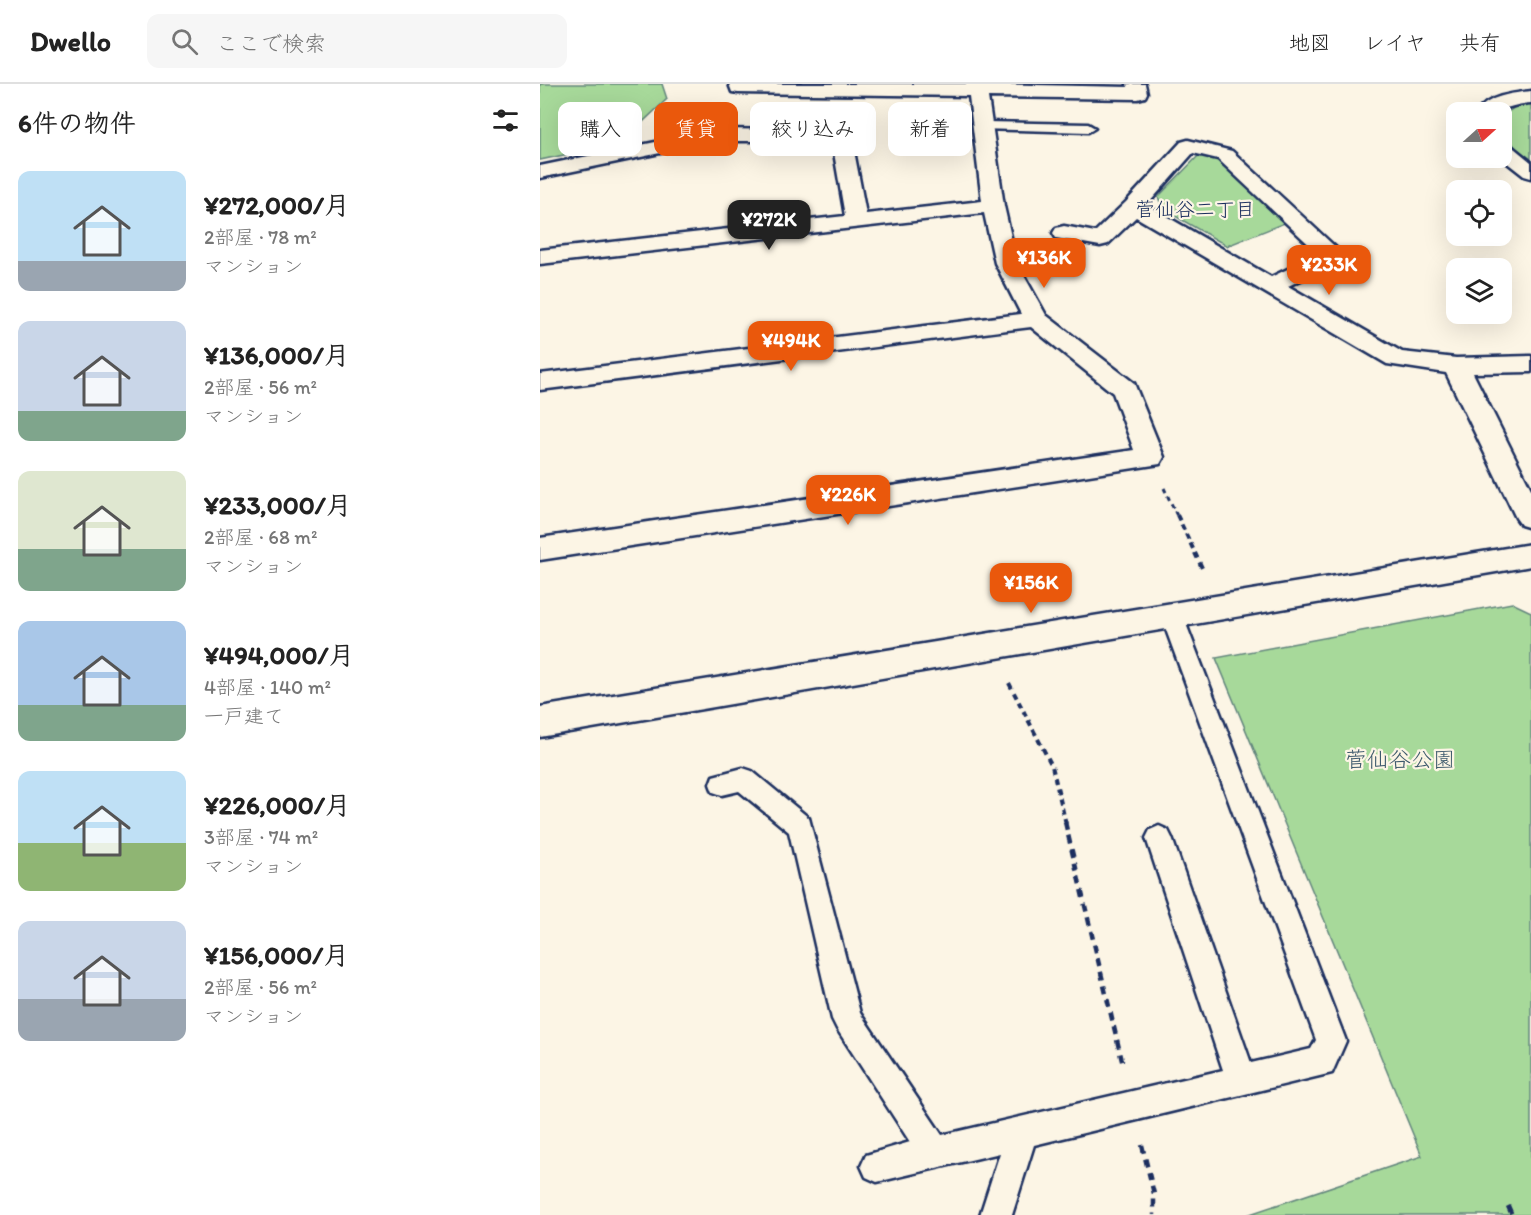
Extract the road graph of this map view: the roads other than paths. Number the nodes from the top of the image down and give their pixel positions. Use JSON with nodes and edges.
{"nodes":[{"id":1,"x":738,"y":84,"type":"edge"},
{"id":2,"x":1136,"y":84,"type":"edge"},
{"id":3,"x":976,"y":88,"type":"edge"},
{"id":4,"x":1531,"y":97,"type":"edge"},
{"id":5,"x":1507,"y":102,"type":"edge"},
{"id":6,"x":984,"y":126,"type":"junction"},
{"id":7,"x":1088,"y":128,"type":"dead end"},
{"id":8,"x":1512,"y":156,"type":"edge"},
{"id":9,"x":540,"y":172,"type":"edge"},
{"id":10,"x":1531,"y":172,"type":"edge"},
{"id":11,"x":993,"y":206,"type":"junction"},
{"id":12,"x":1134,"y":207,"type":"junction"},
{"id":13,"x":857,"y":222,"type":"junction"},
{"id":14,"x":1064,"y":233,"type":"dead end"},
{"id":15,"x":540,"y":257,"type":"edge"},
{"id":16,"x":1270,"y":286,"type":"junction"},
{"id":17,"x":1036,"y":319,"type":"junction"},
{"id":18,"x":1531,"y":364,"type":"edge"},
{"id":19,"x":1456,"y":366,"type":"junction"},
{"id":20,"x":540,"y":382,"type":"edge"},
{"id":21,"x":1531,"y":518,"type":"edge"},
{"id":22,"x":540,"y":549,"type":"edge"},
{"id":23,"x":1531,"y":555,"type":"edge"},
{"id":24,"x":1172,"y":616,"type":"junction"},
{"id":25,"x":540,"y":722,"type":"edge"},
{"id":26,"x":722,"y":784,"type":"dead end"},
{"id":27,"x":1159,"y":838,"type":"dead end"},
{"id":28,"x":1242,"y":1081,"type":"junction"},
{"id":29,"x":1023,"y":1131,"type":"junction"},
{"id":30,"x":935,"y":1152,"type":"junction"},
{"id":31,"x":876,"y":1166,"type":"dead end"},
{"id":32,"x":996,"y":1215,"type":"edge"}],
"edges":[{"from":1,"to":3,"type":"street"},
{"from":2,"to":3,"type":"street"},
{"from":3,"to":6,"type":"street"},
{"from":4,"to":5,"type":"street"},
{"from":6,"to":7,"type":"lane"},
{"from":6,"to":11,"type":"street"},
{"from":8,"to":10,"type":"street"},
{"from":9,"to":13,"type":"street"},
{"from":11,"to":13,"type":"street"},
{"from":11,"to":17,"type":"street"},
{"from":12,"to":14,"type":"street"},
{"from":12,"to":16,"type":"street"},
{"from":12,"to":16,"type":"street"},
{"from":13,"to":15,"type":"street"},
{"from":16,"to":19,"type":"street"},
{"from":17,"to":20,"type":"street"},
{"from":17,"to":22,"type":"street"},
{"from":18,"to":19,"type":"street"},
{"from":19,"to":21,"type":"street"},
{"from":23,"to":24,"type":"street"},
{"from":24,"to":25,"type":"street"},
{"from":24,"to":28,"type":"lane"},
{"from":26,"to":30,"type":"lane"},
{"from":27,"to":28,"type":"lane"},
{"from":28,"to":29,"type":"lane"},
{"from":29,"to":30,"type":"lane"},
{"from":29,"to":32,"type":"lane"},
{"from":30,"to":31,"type":"lane"}]}
